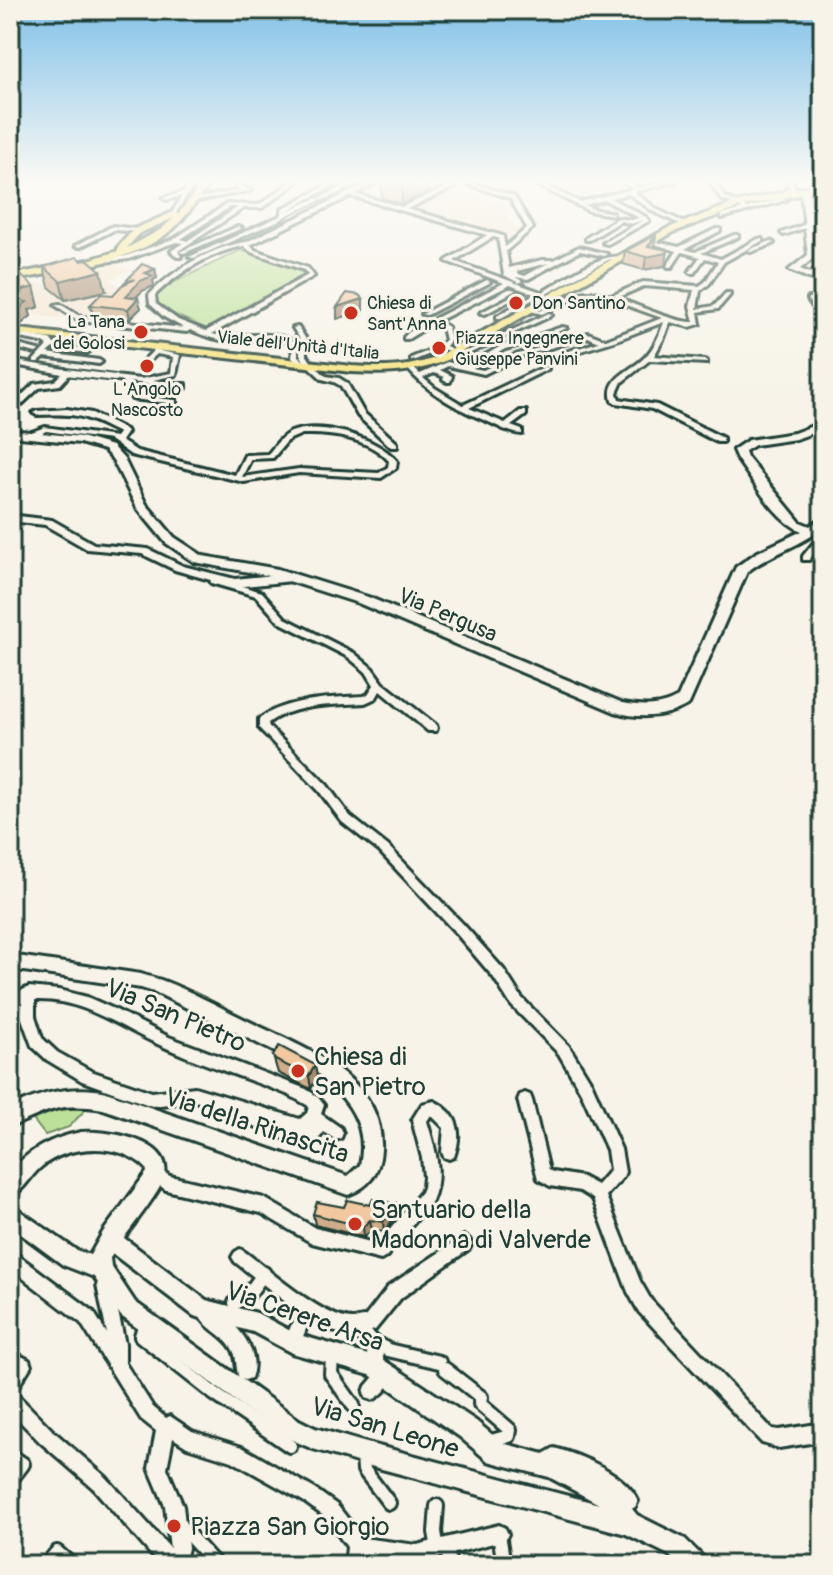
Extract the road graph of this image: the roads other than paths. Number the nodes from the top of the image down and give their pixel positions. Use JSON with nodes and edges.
{"nodes":[{"id":1,"x":110,"y":254,"type":"edge"},
{"id":2,"x":117,"y":254,"type":"edge"},
{"id":3,"x":156,"y":254,"type":"edge"},
{"id":4,"x":182,"y":254,"type":"edge"},
{"id":5,"x":198,"y":254,"type":"edge"},
{"id":6,"x":226,"y":254,"type":"edge"},
{"id":7,"x":263,"y":254,"type":"edge"},
{"id":8,"x":460,"y":254,"type":"edge"},
{"id":9,"x":506,"y":254,"type":"edge"},
{"id":10,"x":569,"y":254,"type":"edge"},
{"id":11,"x":624,"y":254,"type":"edge"},
{"id":12,"x":676,"y":254,"type":"edge"},
{"id":13,"x":732,"y":254,"type":"edge"},
{"id":14,"x":810,"y":254,"type":"edge"},
{"id":15,"x":704,"y":255,"type":"joint"},
{"id":16,"x":111,"y":256,"type":"junction"},
{"id":17,"x":179,"y":256,"type":"joint"},
{"id":18,"x":192,"y":257,"type":"dead end"},
{"id":19,"x":724,"y":259,"type":"junction"},
{"id":20,"x":86,"y":262,"type":"junction"},
{"id":21,"x":198,"y":264,"type":"junction"},
{"id":22,"x":670,"y":266,"type":"dead end"},
{"id":23,"x":823,"y":266,"type":"edge"},
{"id":24,"x":47,"y":270,"type":"junction"},
{"id":25,"x":510,"y":270,"type":"junction"},
{"id":26,"x":692,"y":272,"type":"dead end"},
{"id":27,"x":642,"y":277,"type":"dead end"},
{"id":28,"x":10,"y":278,"type":"edge"},
{"id":29,"x":487,"y":282,"type":"dead end"},
{"id":30,"x":509,"y":283,"type":"junction"},
{"id":31,"x":699,"y":288,"type":"junction"},
{"id":32,"x":544,"y":293,"type":"junction"},
{"id":33,"x":583,"y":293,"type":"junction"},
{"id":34,"x":600,"y":293,"type":"junction"},
{"id":35,"x":728,"y":294,"type":"dead end"},
{"id":36,"x":517,"y":295,"type":"dead end"},
{"id":37,"x":613,"y":297,"type":"junction"},
{"id":38,"x":810,"y":299,"type":"dead end"},
{"id":39,"x":472,"y":302,"type":"junction"},
{"id":40,"x":446,"y":303,"type":"junction"},
{"id":41,"x":58,"y":305,"type":"dead end"},
{"id":42,"x":523,"y":308,"type":"junction"},
{"id":43,"x":492,"y":309,"type":"junction"},
{"id":44,"x":694,"y":311,"type":"junction"},
{"id":45,"x":483,"y":313,"type":"dead end"},
{"id":46,"x":425,"y":314,"type":"dead end"},
{"id":47,"x":499,"y":317,"type":"dead end"},
{"id":48,"x":823,"y":317,"type":"edge"},
{"id":49,"x":668,"y":319,"type":"junction"},
{"id":50,"x":436,"y":322,"type":"junction"},
{"id":51,"x":296,"y":328,"type":"dead end"},
{"id":52,"x":564,"y":328,"type":"dead end"},
{"id":53,"x":10,"y":332,"type":"edge"},
{"id":54,"x":206,"y":332,"type":"junction"},
{"id":55,"x":492,"y":335,"type":"junction"},
{"id":56,"x":406,"y":338,"type":"dead end"},
{"id":57,"x":606,"y":342,"type":"junction"},
{"id":58,"x":445,"y":344,"type":"junction"},
{"id":59,"x":512,"y":344,"type":"junction"},
{"id":60,"x":10,"y":345,"type":"edge"},
{"id":61,"x":51,"y":346,"type":"junction"},
{"id":62,"x":19,"y":349,"type":"junction"},
{"id":63,"x":156,"y":350,"type":"junction"},
{"id":64,"x":87,"y":351,"type":"dead end"},
{"id":65,"x":564,"y":354,"type":"dead end"},
{"id":66,"x":10,"y":356,"type":"edge"},
{"id":67,"x":38,"y":356,"type":"junction"},
{"id":68,"x":453,"y":356,"type":"junction"},
{"id":69,"x":648,"y":358,"type":"junction"},
{"id":70,"x":296,"y":360,"type":"junction"},
{"id":71,"x":10,"y":362,"type":"edge"},
{"id":72,"x":99,"y":362,"type":"dead end"},
{"id":73,"x":705,"y":362,"type":"dead end"},
{"id":74,"x":412,"y":363,"type":"junction"},
{"id":75,"x":142,"y":365,"type":"dead end"},
{"id":76,"x":63,"y":366,"type":"junction"},
{"id":77,"x":546,"y":368,"type":"dead end"},
{"id":78,"x":466,"y":369,"type":"junction"},
{"id":79,"x":436,"y":371,"type":"junction"},
{"id":80,"x":120,"y":378,"type":"junction"},
{"id":81,"x":418,"y":378,"type":"junction"},
{"id":82,"x":447,"y":380,"type":"dead end"},
{"id":83,"x":140,"y":381,"type":"junction"},
{"id":84,"x":183,"y":386,"type":"dead end"},
{"id":85,"x":10,"y":402,"type":"edge"},
{"id":86,"x":173,"y":402,"type":"dead end"},
{"id":87,"x":463,"y":408,"type":"junction"},
{"id":88,"x":37,"y":413,"type":"dead end"},
{"id":89,"x":523,"y":413,"type":"dead end"},
{"id":90,"x":823,"y":425,"type":"edge"},
{"id":91,"x":506,"y":426,"type":"junction"},
{"id":92,"x":519,"y":432,"type":"dead end"},
{"id":93,"x":10,"y":433,"type":"edge"},
{"id":94,"x":32,"y":435,"type":"junction"},
{"id":95,"x":118,"y":440,"type":"junction"},
{"id":96,"x":720,"y":440,"type":"dead end"},
{"id":97,"x":394,"y":445,"type":"dead end"},
{"id":98,"x":238,"y":478,"type":"junction"},
{"id":99,"x":10,"y":518,"type":"edge"},
{"id":100,"x":797,"y":522,"type":"junction"},
{"id":101,"x":820,"y":528,"type":"edge"},
{"id":102,"x":795,"y":541,"type":"junction"},
{"id":103,"x":806,"y":558,"type":"dead end"},
{"id":104,"x":235,"y":575,"type":"junction"},
{"id":105,"x":214,"y":577,"type":"junction"},
{"id":106,"x":379,"y":685,"type":"junction"},
{"id":107,"x":432,"y":728,"type":"dead end"},
{"id":108,"x":10,"y":962,"type":"edge"},
{"id":109,"x":16,"y":996,"type":"edge"},
{"id":110,"x":525,"y":1100,"type":"dead end"},
{"id":111,"x":228,"y":1112,"type":"dead end"},
{"id":112,"x":10,"y":1118,"type":"edge"},
{"id":113,"x":318,"y":1120,"type":"junction"},
{"id":114,"x":285,"y":1132,"type":"joint"},
{"id":115,"x":336,"y":1133,"type":"dead end"},
{"id":116,"x":449,"y":1152,"type":"dead end"},
{"id":117,"x":156,"y":1175,"type":"junction"},
{"id":118,"x":10,"y":1188,"type":"edge"},
{"id":119,"x":598,"y":1194,"type":"junction"},
{"id":120,"x":10,"y":1214,"type":"edge"},
{"id":121,"x":110,"y":1239,"type":"junction"},
{"id":122,"x":464,"y":1244,"type":"dead end"},
{"id":123,"x":240,"y":1257,"type":"dead end"},
{"id":124,"x":10,"y":1258,"type":"edge"},
{"id":125,"x":101,"y":1269,"type":"junction"},
{"id":126,"x":264,"y":1273,"type":"junction"},
{"id":127,"x":307,"y":1307,"type":"junction"},
{"id":128,"x":201,"y":1309,"type":"junction"},
{"id":129,"x":232,"y":1310,"type":"junction"},
{"id":130,"x":145,"y":1322,"type":"junction"},
{"id":131,"x":352,"y":1327,"type":"junction"},
{"id":132,"x":292,"y":1343,"type":"junction"},
{"id":133,"x":333,"y":1355,"type":"junction"},
{"id":134,"x":17,"y":1362,"type":"edge"},
{"id":135,"x":117,"y":1363,"type":"junction"},
{"id":136,"x":379,"y":1363,"type":"junction"},
{"id":137,"x":245,"y":1372,"type":"dead end"},
{"id":138,"x":10,"y":1386,"type":"edge"},
{"id":139,"x":372,"y":1392,"type":"dead end"},
{"id":140,"x":10,"y":1399,"type":"edge"},
{"id":141,"x":353,"y":1405,"type":"dead end"},
{"id":142,"x":164,"y":1427,"type":"junction"},
{"id":143,"x":823,"y":1432,"type":"edge"},
{"id":144,"x":483,"y":1443,"type":"junction"},
{"id":145,"x":290,"y":1446,"type":"dead end"},
{"id":146,"x":363,"y":1453,"type":"junction"},
{"id":147,"x":10,"y":1455,"type":"edge"},
{"id":148,"x":10,"y":1481,"type":"edge"},
{"id":149,"x":389,"y":1503,"type":"dead end"},
{"id":150,"x":437,"y":1506,"type":"dead end"},
{"id":151,"x":629,"y":1512,"type":"junction"},
{"id":152,"x":177,"y":1521,"type":"junction"},
{"id":153,"x":499,"y":1534,"type":"joint"},
{"id":154,"x":357,"y":1544,"type":"junction"},
{"id":155,"x":445,"y":1554,"type":"edge"},
{"id":156,"x":174,"y":1564,"type":"edge"},
{"id":157,"x":46,"y":1565,"type":"edge"},
{"id":158,"x":72,"y":1565,"type":"edge"},
{"id":159,"x":216,"y":1565,"type":"edge"},
{"id":160,"x":354,"y":1565,"type":"edge"},
{"id":161,"x":504,"y":1565,"type":"edge"},
{"id":162,"x":695,"y":1565,"type":"edge"}],
"edges":[{"from":1,"to":20,"type":"main road"},
{"from":2,"to":16,"type":"street"},
{"from":3,"to":16,"type":"street"},
{"from":4,"to":17,"type":"street"},
{"from":5,"to":18,"type":"street"},
{"from":6,"to":21,"type":"street"},
{"from":7,"to":54,"type":"street"},
{"from":8,"to":30,"type":"street"},
{"from":9,"to":25,"type":"street"},
{"from":10,"to":25,"type":"street"},
{"from":11,"to":32,"type":"main road","name":"Viale dell'Unità d'Italia"},
{"from":12,"to":22,"type":"street"},
{"from":13,"to":19,"type":"street"},
{"from":14,"to":23,"type":"main road"},
{"from":15,"to":19,"type":"street"},
{"from":15,"to":26,"type":"street"},
{"from":16,"to":20,"type":"street"},
{"from":16,"to":24,"type":"main road"},
{"from":17,"to":21,"type":"street"},
{"from":19,"to":31,"type":"street"},
{"from":20,"to":24,"type":"main road"},
{"from":21,"to":54,"type":"street"},
{"from":24,"to":28,"type":"main road"},
{"from":25,"to":32,"type":"street"},
{"from":27,"to":34,"type":"street"},
{"from":29,"to":40,"type":"street"},
{"from":30,"to":32,"type":"street"},
{"from":30,"to":39,"type":"street"},
{"from":31,"to":37,"type":"street"},
{"from":31,"to":44,"type":"street"},
{"from":32,"to":42,"type":"main road","name":"Viale dell'Unità d'Italia"},
{"from":33,"to":34,"type":"street"},
{"from":33,"to":42,"type":"street"},
{"from":33,"to":55,"type":"street"},
{"from":34,"to":37,"type":"street"},
{"from":35,"to":44,"type":"street"},
{"from":36,"to":43,"type":"street"},
{"from":37,"to":49,"type":"street"},
{"from":38,"to":48,"type":"street"},
{"from":39,"to":40,"type":"street"},
{"from":39,"to":43,"type":"street"},
{"from":39,"to":50,"type":"street"},
{"from":40,"to":46,"type":"street"},
{"from":41,"to":54,"type":"street"},
{"from":42,"to":47,"type":"street"},
{"from":42,"to":55,"type":"main road","name":"Viale dell'Unità d'Italia"},
{"from":43,"to":45,"type":"street"},
{"from":44,"to":49,"type":"street"},
{"from":49,"to":57,"type":"street"},
{"from":49,"to":69,"type":"street"},
{"from":50,"to":56,"type":"street"},
{"from":50,"to":58,"type":"street"},
{"from":51,"to":70,"type":"street"},
{"from":52,"to":59,"type":"street"},
{"from":53,"to":61,"type":"street"},
{"from":53,"to":63,"type":"main road","name":"Viale dell'Unità d'Italia"},
{"from":54,"to":70,"type":"street"},
{"from":55,"to":59,"type":"street"},
{"from":55,"to":68,"type":"main road","name":"Viale dell'Unità d'Italia"},
{"from":57,"to":65,"type":"street"},
{"from":57,"to":78,"type":"street"},
{"from":58,"to":68,"type":"street"},
{"from":58,"to":74,"type":"street"},
{"from":59,"to":78,"type":"street"},
{"from":60,"to":62,"type":"street"},
{"from":61,"to":64,"type":"street"},
{"from":61,"to":67,"type":"street"},
{"from":62,"to":66,"type":"street"},
{"from":62,"to":67,"type":"street"},
{"from":63,"to":70,"type":"main road","name":"Viale dell'Unità d'Italia"},
{"from":63,"to":75,"type":"street"},
{"from":63,"to":83,"type":"street"},
{"from":67,"to":76,"type":"street"},
{"from":68,"to":74,"type":"main road","name":"Viale dell'Unità d'Italia"},
{"from":69,"to":73,"type":"street"},
{"from":69,"to":96,"type":"street"},
{"from":70,"to":74,"type":"main road","name":"Viale dell'Unità d'Italia"},
{"from":70,"to":97,"type":"street"},
{"from":71,"to":76,"type":"street"},
{"from":72,"to":76,"type":"street"},
{"from":74,"to":81,"type":"street"},
{"from":76,"to":80,"type":"street"},
{"from":76,"to":85,"type":"street"},
{"from":77,"to":87,"type":"street"},
{"from":78,"to":79,"type":"street"},
{"from":79,"to":81,"type":"street"},
{"from":79,"to":82,"type":"street"},
{"from":80,"to":83,"type":"street"},
{"from":80,"to":86,"type":"street"},
{"from":81,"to":87,"type":"street"},
{"from":83,"to":84,"type":"street"},
{"from":87,"to":91,"type":"street"},
{"from":88,"to":95,"type":"street"},
{"from":89,"to":91,"type":"street"},
{"from":90,"to":100,"type":"main road"},
{"from":91,"to":92,"type":"street"},
{"from":93,"to":94,"type":"main road","name":"Via Pergusa"},
{"from":94,"to":95,"type":"street"},
{"from":94,"to":104,"type":"main road","name":"Via Pergusa"},
{"from":95,"to":98,"type":"street"},
{"from":98,"to":98,"type":"street"},
{"from":99,"to":105,"type":"street"},
{"from":100,"to":101,"type":"main road"},
{"from":100,"to":102,"type":"main road"},
{"from":101,"to":102,"type":"main road","name":"Via Pergusa"},
{"from":101,"to":103,"type":"street"},
{"from":102,"to":104,"type":"main road","name":"Via Pergusa"},
{"from":104,"to":105,"type":"street"},
{"from":105,"to":106,"type":"street"},
{"from":106,"to":107,"type":"street"},
{"from":106,"to":119,"type":"street"},
{"from":108,"to":112,"type":"street","name":"Via della Rinascita"},
{"from":109,"to":113,"type":"street","name":"Via San Pietro"},
{"from":109,"to":113,"type":"street","name":"Via San Pietro"},
{"from":110,"to":119,"type":"street"},
{"from":111,"to":114,"type":"street"},
{"from":113,"to":114,"type":"street"},
{"from":113,"to":115,"type":"street"},
{"from":116,"to":117,"type":"street"},
{"from":117,"to":118,"type":"street"},
{"from":117,"to":121,"type":"street"},
{"from":119,"to":143,"type":"street"},
{"from":120,"to":125,"type":"street"},
{"from":121,"to":125,"type":"street"},
{"from":121,"to":128,"type":"street","name":"Via Cerere Arsa"},
{"from":122,"to":131,"type":"street"},
{"from":123,"to":126,"type":"street"},
{"from":124,"to":135,"type":"street"},
{"from":125,"to":130,"type":"street","name":"Via San Leone"},
{"from":125,"to":135,"type":"street"},
{"from":126,"to":127,"type":"street"},
{"from":126,"to":129,"type":"street"},
{"from":127,"to":131,"type":"street"},
{"from":127,"to":132,"type":"street"},
{"from":128,"to":129,"type":"street","name":"Via Cerere Arsa"},
{"from":128,"to":137,"type":"street"},
{"from":129,"to":132,"type":"street","name":"Via Cerere Arsa"},
{"from":130,"to":145,"type":"street"},
{"from":130,"to":146,"type":"street","name":"Via San Leone"},
{"from":131,"to":136,"type":"street"},
{"from":132,"to":133,"type":"street","name":"Via Cerere Arsa"},
{"from":133,"to":136,"type":"street","name":"Via Cerere Arsa"},
{"from":133,"to":141,"type":"street"},
{"from":134,"to":138,"type":"street"},
{"from":135,"to":142,"type":"street"},
{"from":136,"to":139,"type":"street"},
{"from":136,"to":144,"type":"street","name":"Via Cerere Arsa"},
{"from":136,"to":144,"type":"street"},
{"from":140,"to":156,"type":"street"},
{"from":142,"to":152,"type":"street"},
{"from":142,"to":154,"type":"street"},
{"from":144,"to":151,"type":"street","name":"Via Cerere Arsa"},
{"from":146,"to":149,"type":"street"},
{"from":146,"to":151,"type":"street","name":"Via San Leone"},
{"from":147,"to":148,"type":"street"},
{"from":150,"to":155,"type":"street"},
{"from":151,"to":162,"type":"street","name":"Via San Leone"},
{"from":152,"to":156,"type":"street"},
{"from":152,"to":159,"type":"street"},
{"from":153,"to":155,"type":"street"},
{"from":153,"to":161,"type":"street"},
{"from":154,"to":155,"type":"street"},
{"from":154,"to":160,"type":"street"},
{"from":157,"to":158,"type":"street"}]}
